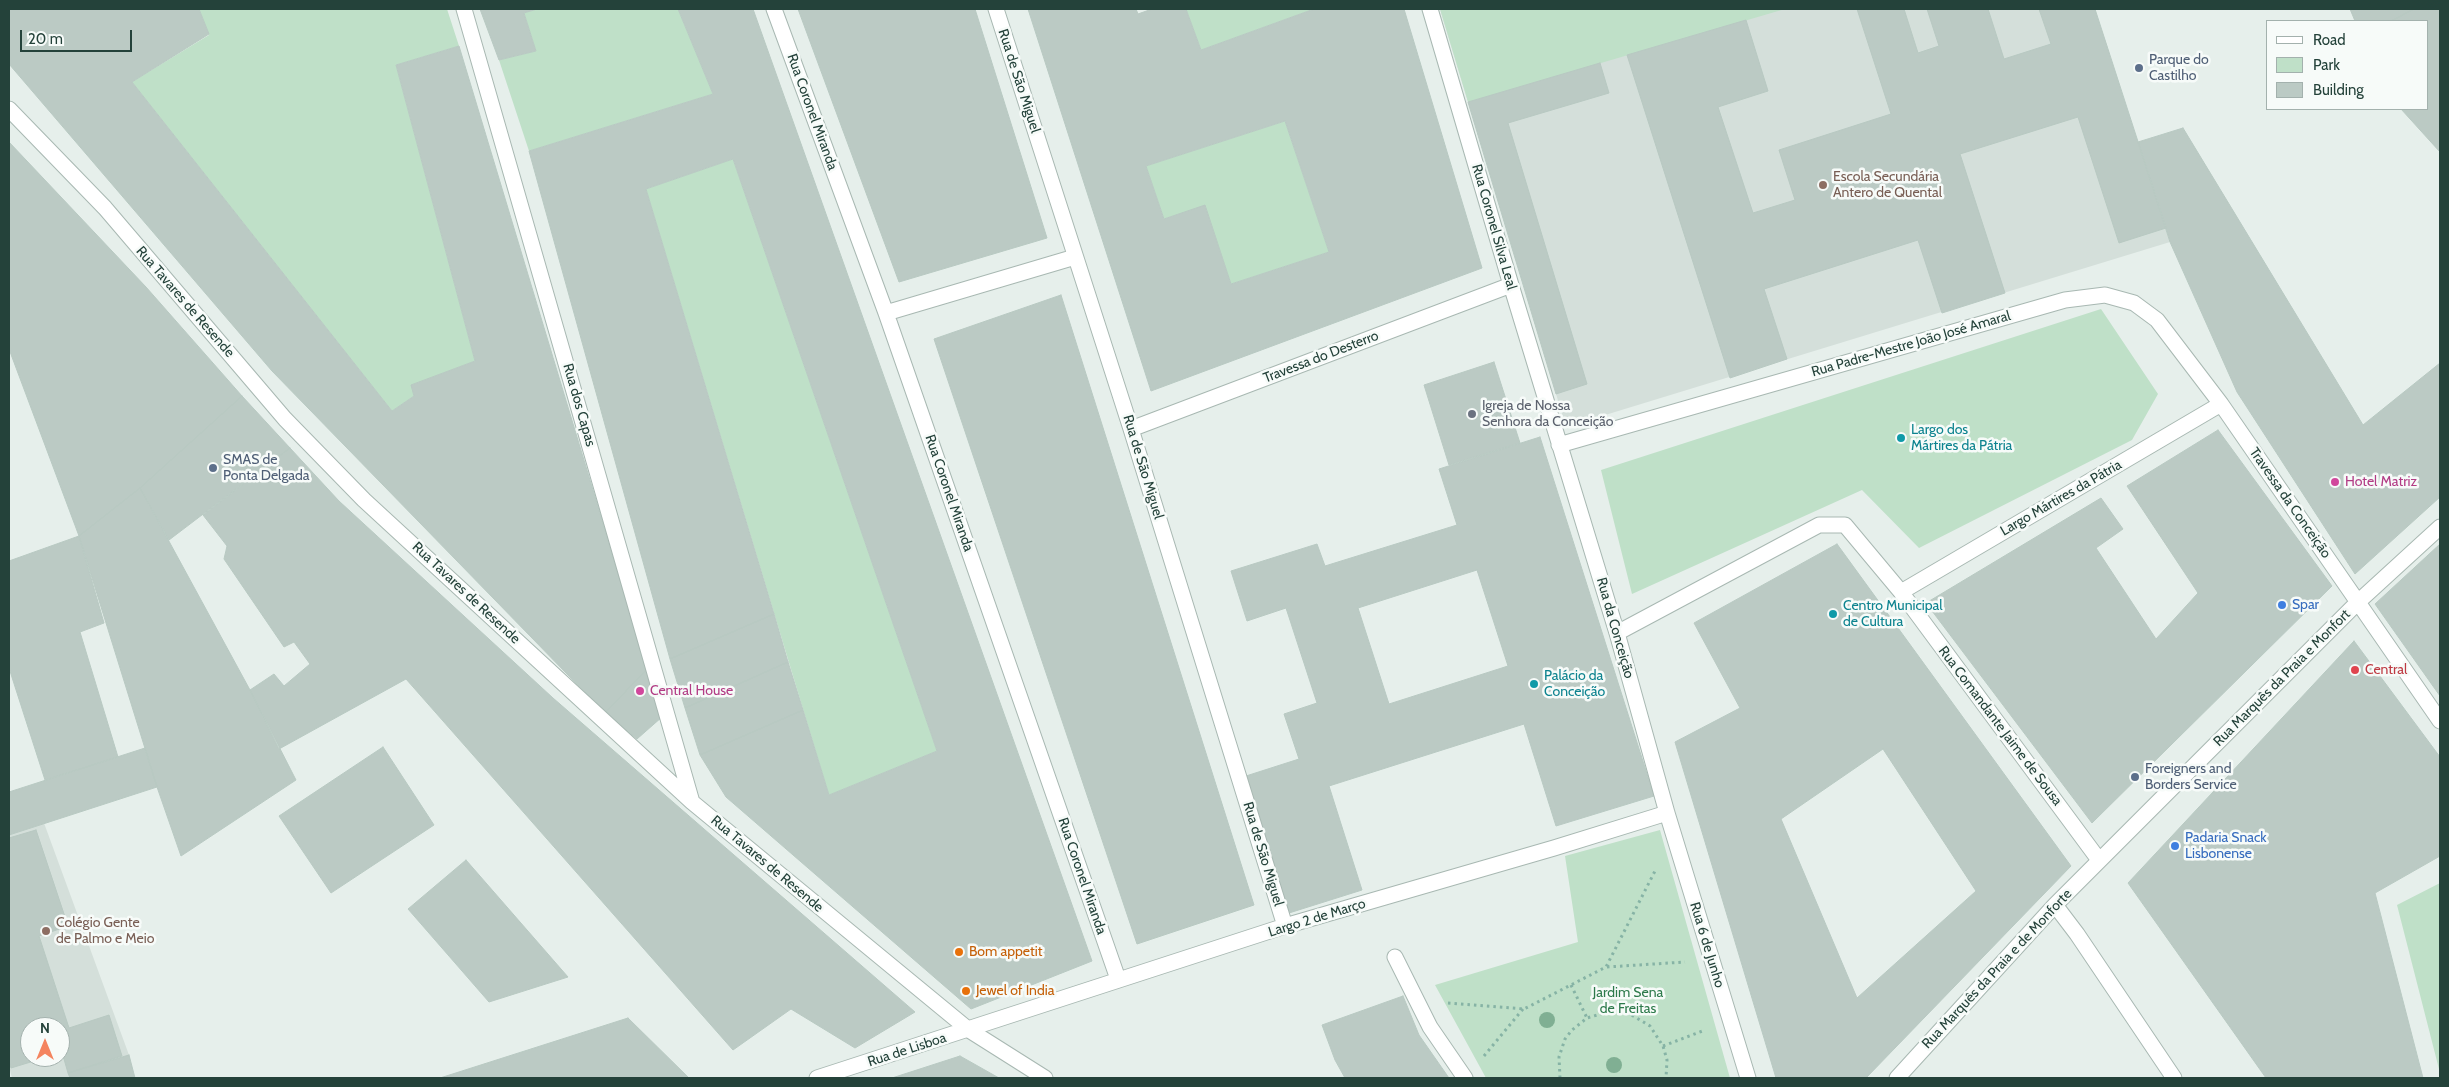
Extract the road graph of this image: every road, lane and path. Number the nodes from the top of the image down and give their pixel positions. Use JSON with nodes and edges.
{"nodes":[{"id":1,"x":464,"y":9,"type":"edge"},
{"id":2,"x":774,"y":9,"type":"edge"},
{"id":3,"x":996,"y":9,"type":"edge"},
{"id":4,"x":1430,"y":9,"type":"edge"},
{"id":5,"x":9,"y":109,"type":"edge"},
{"id":6,"x":1076,"y":257,"type":"junction"},
{"id":7,"x":1511,"y":284,"type":"junction"},
{"id":8,"x":886,"y":313,"type":"junction"},
{"id":9,"x":2222,"y":404,"type":"junction"},
{"id":10,"x":1131,"y":429,"type":"junction"},
{"id":11,"x":1559,"y":445,"type":"junction"},
{"id":12,"x":2440,"y":527,"type":"edge"},
{"id":13,"x":1901,"y":592,"type":"junction"},
{"id":14,"x":2358,"y":602,"type":"junction"},
{"id":15,"x":1617,"y":632,"type":"junction"},
{"id":16,"x":2440,"y":722,"type":"edge"},
{"id":17,"x":692,"y":802,"type":"junction"},
{"id":18,"x":1667,"y":813,"type":"junction"},
{"id":19,"x":2099,"y":860,"type":"junction"},
{"id":20,"x":1656,"y":870,"type":"dead end"},
{"id":21,"x":2055,"y":905,"type":"junction"},
{"id":22,"x":1286,"y":926,"type":"junction"},
{"id":23,"x":1395,"y":957,"type":"dead end"},
{"id":24,"x":1693,"y":962,"type":"dead end"},
{"id":25,"x":1606,"y":967,"type":"junction"},
{"id":26,"x":1118,"y":979,"type":"junction"},
{"id":27,"x":1571,"y":985,"type":"junction"},
{"id":28,"x":1444,"y":1003,"type":"dead end"},
{"id":29,"x":1524,"y":1009,"type":"junction"},
{"id":30,"x":1587,"y":1018,"type":"junction"},
{"id":31,"x":1706,"y":1029,"type":"dead end"},
{"id":32,"x":968,"y":1030,"type":"junction"},
{"id":33,"x":1663,"y":1046,"type":"junction"},
{"id":34,"x":1478,"y":1064,"type":"dead end"},
{"id":35,"x":817,"y":1078,"type":"edge"},
{"id":36,"x":1045,"y":1078,"type":"edge"},
{"id":37,"x":1465,"y":1078,"type":"edge"},
{"id":38,"x":1560,"y":1078,"type":"edge"},
{"id":39,"x":1666,"y":1078,"type":"edge"},
{"id":40,"x":1748,"y":1078,"type":"edge"},
{"id":41,"x":1897,"y":1078,"type":"edge"},
{"id":42,"x":2174,"y":1078,"type":"edge"}],
"edges":[{"from":1,"to":17,"type":"street","name":"Rua dos Capas"},
{"from":2,"to":8,"type":"street","name":"Rua Coronel Miranda"},
{"from":3,"to":6,"type":"street","name":"Rua de São Miguel"},
{"from":4,"to":7,"type":"street","name":"Rua Coronel Silva Leal"},
{"from":5,"to":17,"type":"street","name":"Rua Tavares de Resende"},
{"from":6,"to":8,"type":"street"},
{"from":6,"to":10,"type":"street","name":"Rua de São Miguel"},
{"from":7,"to":10,"type":"street","name":"Travessa do Desterro"},
{"from":7,"to":11,"type":"street","name":"Rua Coronel Silva Leal"},
{"from":8,"to":26,"type":"street","name":"Rua Coronel Miranda"},
{"from":9,"to":11,"type":"street","name":"Rua Padre-Mestre João José Amaral"},
{"from":9,"to":13,"type":"street","name":"Largo Mártires da Pátria"},
{"from":9,"to":14,"type":"street","name":"Travessa da Conceição"},
{"from":10,"to":22,"type":"street","name":"Rua de São Miguel"},
{"from":11,"to":15,"type":"street","name":"Rua da Conceição"},
{"from":12,"to":14,"type":"street","name":"Rua Marquês da Praia e Monfort"},
{"from":13,"to":15,"type":"street","name":"Rua Comandante Jaime de Sousa"},
{"from":13,"to":19,"type":"street","name":"Rua Comandante Jaime de Sousa"},
{"from":14,"to":16,"type":"street","name":"Travessa da Conceição"},
{"from":14,"to":19,"type":"street","name":"Rua Marquês da Praia e Monfort"},
{"from":15,"to":18,"type":"street","name":"Rua da Conceição"},
{"from":17,"to":32,"type":"street","name":"Rua Tavares de Resende"},
{"from":18,"to":22,"type":"street","name":"Largo 2 de Março"},
{"from":18,"to":40,"type":"street","name":"Rua 6 de Junho"},
{"from":19,"to":21,"type":"street","name":"Rua Marquês da Praia e de Monforte"},
{"from":20,"to":25,"type":"path"},
{"from":21,"to":41,"type":"street","name":"Rua Marquês da Praia e de Monforte"},
{"from":21,"to":42,"type":"street"},
{"from":22,"to":26,"type":"street","name":"Largo 2 de Março"},
{"from":23,"to":37,"type":"street"},
{"from":24,"to":25,"type":"path"},
{"from":25,"to":27,"type":"path"},
{"from":26,"to":32,"type":"street","name":"Largo 2 de Março"},
{"from":27,"to":29,"type":"path"},
{"from":27,"to":30,"type":"path"},
{"from":28,"to":29,"type":"path"},
{"from":29,"to":34,"type":"path"},
{"from":30,"to":33,"type":"path"},
{"from":30,"to":38,"type":"path"},
{"from":31,"to":33,"type":"path"},
{"from":32,"to":35,"type":"street","name":"Rua de Lisboa"},
{"from":32,"to":36,"type":"street","name":"Rua Tavares de Resende"},
{"from":33,"to":39,"type":"path"}]}
